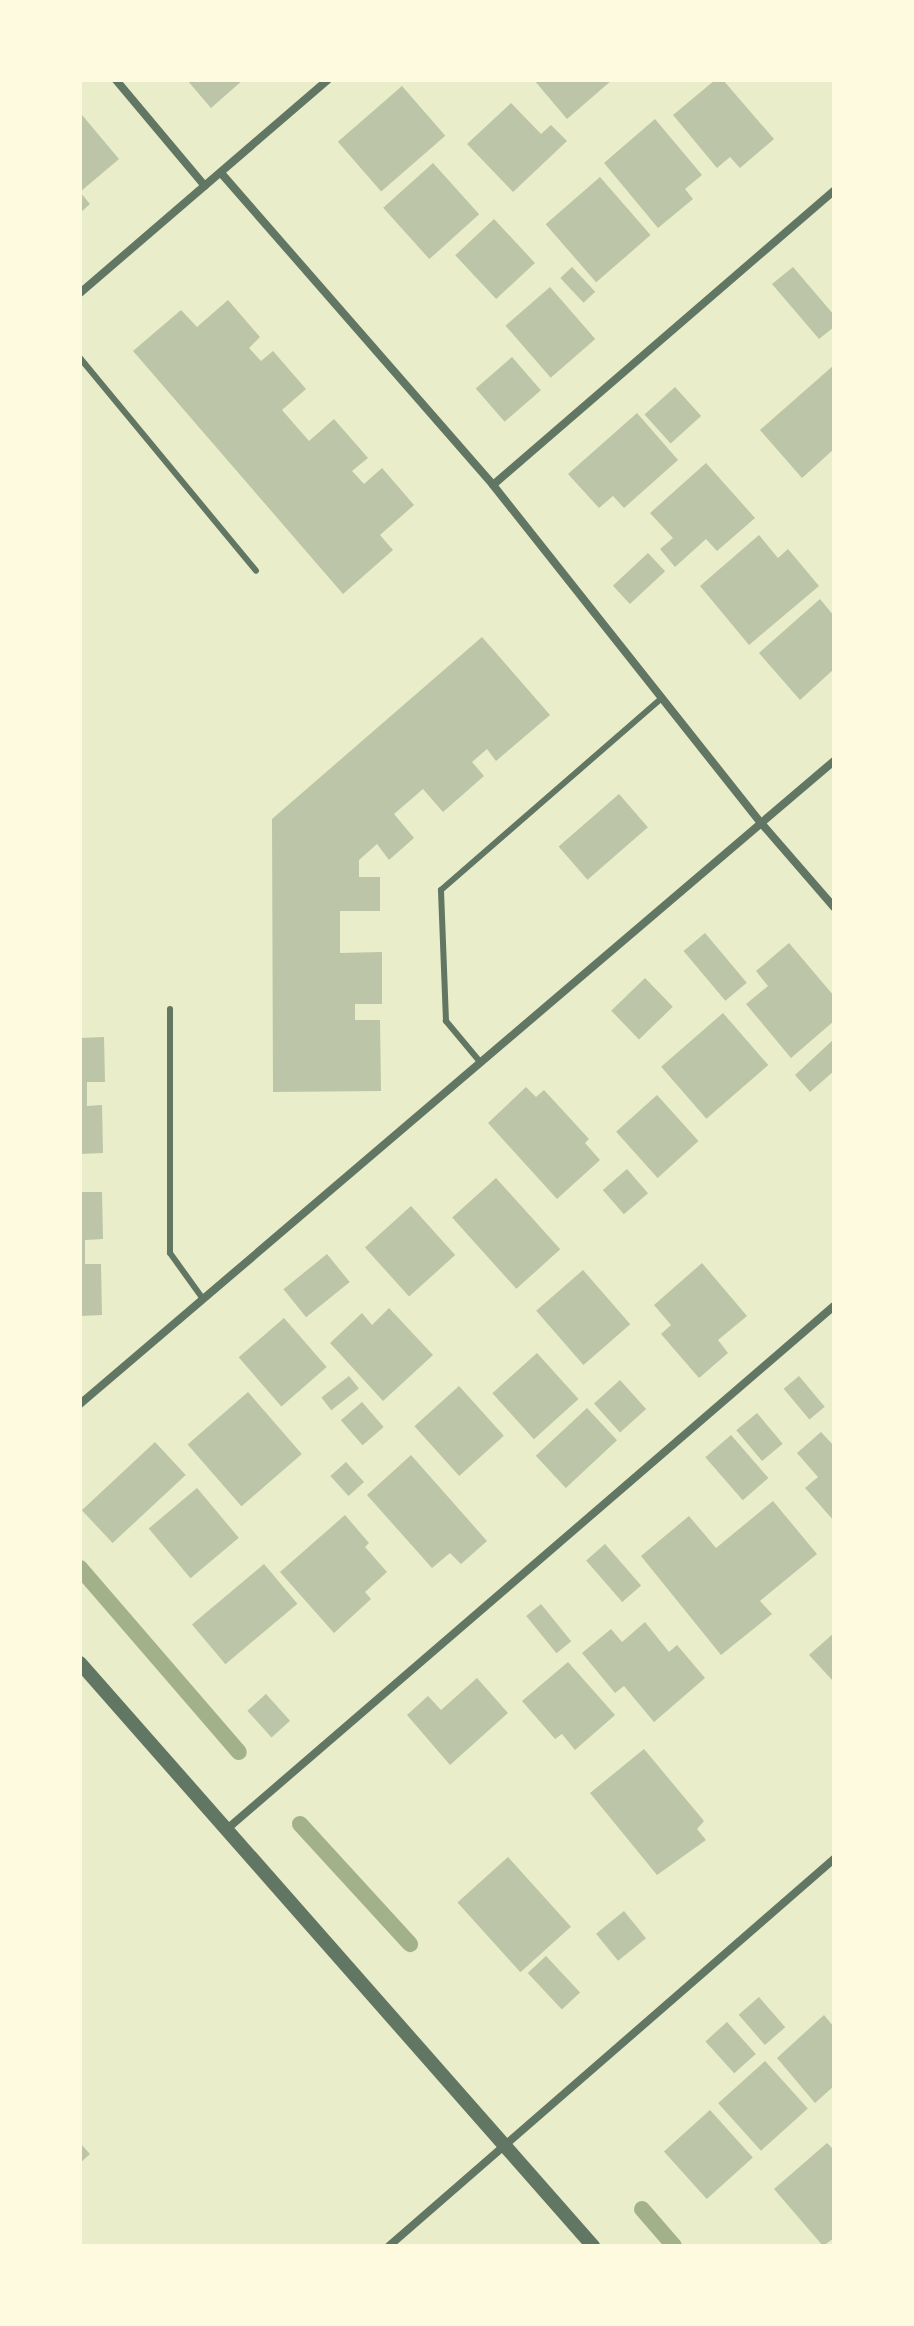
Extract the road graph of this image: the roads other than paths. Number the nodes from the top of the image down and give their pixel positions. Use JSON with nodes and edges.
{"nodes":[{"id":1,"x":116,"y":80,"type":"edge"},
{"id":2,"x":328,"y":80,"type":"edge"},
{"id":3,"x":221,"y":173,"type":"junction"},
{"id":4,"x":205,"y":186,"type":"junction"},
{"id":5,"x":834,"y":191,"type":"edge"},
{"id":6,"x":80,"y":293,"type":"edge"},
{"id":7,"x":80,"y":358,"type":"edge"},
{"id":8,"x":493,"y":485,"type":"junction"},
{"id":9,"x":256,"y":571,"type":"dead end"},
{"id":10,"x":662,"y":698,"type":"junction"},
{"id":11,"x":834,"y":761,"type":"edge"},
{"id":12,"x":762,"y":824,"type":"junction"},
{"id":13,"x":834,"y":907,"type":"edge"},
{"id":14,"x":170,"y":1009,"type":"dead end"},
{"id":15,"x":481,"y":1063,"type":"junction"},
{"id":16,"x":203,"y":1299,"type":"junction"},
{"id":17,"x":834,"y":1306,"type":"edge"},
{"id":18,"x":80,"y":1404,"type":"edge"},
{"id":19,"x":80,"y":1663,"type":"edge"},
{"id":20,"x":227,"y":1829,"type":"junction"},
{"id":21,"x":834,"y":1859,"type":"edge"},
{"id":22,"x":506,"y":2146,"type":"junction"},
{"id":23,"x":389,"y":2246,"type":"edge"},
{"id":24,"x":593,"y":2246,"type":"edge"}],
"edges":[{"from":1,"to":4,"type":"street"},
{"from":2,"to":3,"type":"street"},
{"from":3,"to":4,"type":"street"},
{"from":3,"to":8,"type":"street"},
{"from":4,"to":6,"type":"street"},
{"from":5,"to":8,"type":"street"},
{"from":7,"to":9,"type":"lane"},
{"from":8,"to":10,"type":"street"},
{"from":10,"to":12,"type":"street"},
{"from":10,"to":15,"type":"lane"},
{"from":11,"to":12,"type":"street"},
{"from":12,"to":13,"type":"street"},
{"from":12,"to":15,"type":"street"},
{"from":14,"to":16,"type":"lane"},
{"from":15,"to":16,"type":"street"},
{"from":16,"to":18,"type":"street"},
{"from":17,"to":20,"type":"street"},
{"from":19,"to":20,"type":"street"},
{"from":20,"to":22,"type":"street"},
{"from":21,"to":22,"type":"street"},
{"from":22,"to":23,"type":"street"},
{"from":22,"to":24,"type":"street"}]}
